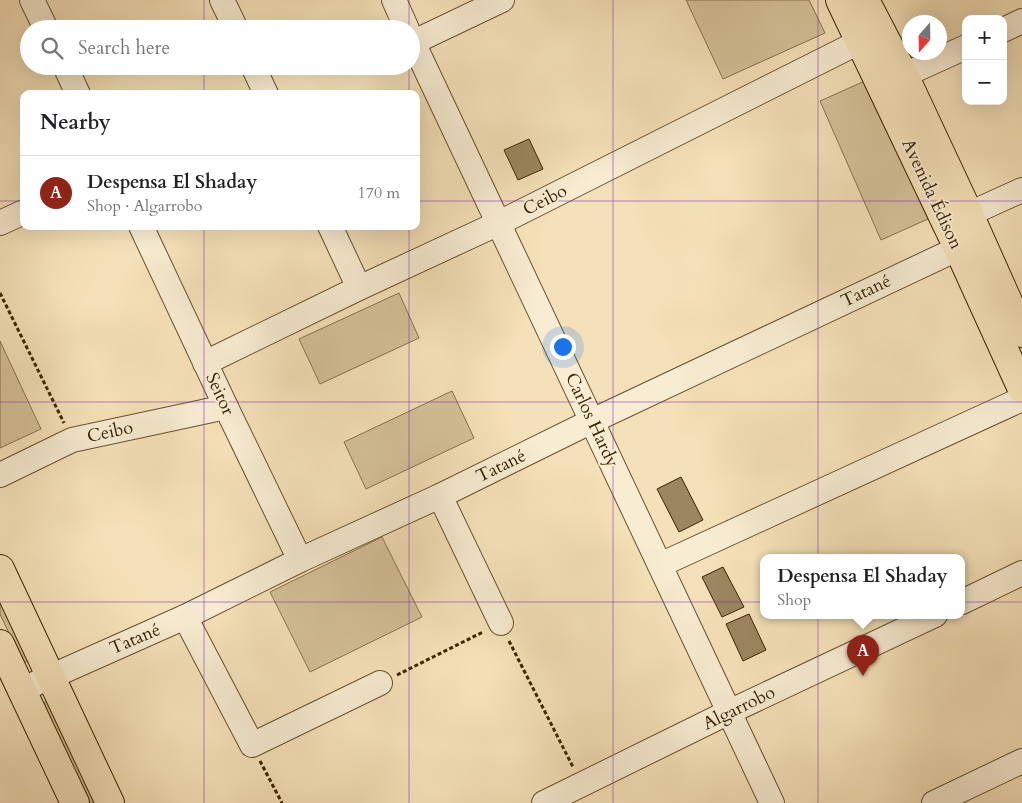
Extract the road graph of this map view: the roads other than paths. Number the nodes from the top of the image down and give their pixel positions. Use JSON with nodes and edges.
{"nodes":[{"id":1,"x":32,"y":0,"type":"edge"},
{"id":2,"x":222,"y":0,"type":"edge"},
{"id":3,"x":394,"y":0,"type":"edge"},
{"id":4,"x":502,"y":0,"type":"edge"},
{"id":5,"x":840,"y":0,"type":"edge"},
{"id":6,"x":865,"y":0,"type":"edge"},
{"id":7,"x":42,"y":20,"type":"edge"},
{"id":8,"x":232,"y":20,"type":"edge"},
{"id":9,"x":403,"y":20,"type":"edge"},
{"id":10,"x":1022,"y":21,"type":"edge"},
{"id":11,"x":1007,"y":28,"type":"edge"},
{"id":12,"x":420,"y":32,"type":"edge"},
{"id":13,"x":871,"y":36,"type":"junction"},
{"id":14,"x":962,"y":49,"type":"edge"},
{"id":15,"x":420,"y":55,"type":"edge"},
{"id":16,"x":69,"y":75,"type":"edge"},
{"id":17,"x":257,"y":75,"type":"edge"},
{"id":18,"x":904,"y":75,"type":"junction"},
{"id":19,"x":76,"y":90,"type":"edge"},
{"id":20,"x":264,"y":90,"type":"edge"},
{"id":21,"x":1022,"y":190,"type":"edge"},
{"id":22,"x":20,"y":214,"type":"edge"},
{"id":23,"x":0,"y":223,"type":"edge"},
{"id":24,"x":499,"y":223,"type":"junction"},
{"id":25,"x":144,"y":230,"type":"edge"},
{"id":26,"x":332,"y":230,"type":"edge"},
{"id":27,"x":968,"y":233,"type":"junction"},
{"id":28,"x":359,"y":288,"type":"junction"},
{"id":29,"x":1022,"y":333,"type":"edge"},
{"id":30,"x":205,"y":363,"type":"junction"},
{"id":31,"x":1022,"y":389,"type":"edge"},
{"id":32,"x":1022,"y":399,"type":"edge"},
{"id":33,"x":226,"y":407,"type":"junction"},
{"id":34,"x":592,"y":420,"type":"junction"},
{"id":35,"x":0,"y":475,"type":"edge"},
{"id":36,"x":440,"y":496,"type":"junction"},
{"id":37,"x":300,"y":560,"type":"junction"},
{"id":38,"x":660,"y":565,"type":"junction"},
{"id":39,"x":0,"y":569,"type":"edge"},
{"id":40,"x":1022,"y":573,"type":"edge"},
{"id":41,"x":965,"y":601,"type":"edge"},
{"id":42,"x":185,"y":617,"type":"junction"},
{"id":43,"x":927,"y":619,"type":"edge"},
{"id":44,"x":500,"y":623,"type":"road end"},
{"id":45,"x":0,"y":644,"type":"edge"},
{"id":46,"x":50,"y":676,"type":"junction"},
{"id":47,"x":380,"y":684,"type":"road end"},
{"id":48,"x":21,"y":690,"type":"junction"},
{"id":49,"x":729,"y":712,"type":"junction"},
{"id":50,"x":1022,"y":761,"type":"edge"},
{"id":51,"x":586,"y":794,"type":"edge"},
{"id":52,"x":75,"y":803,"type":"edge"},
{"id":53,"x":110,"y":803,"type":"edge"},
{"id":54,"x":544,"y":803,"type":"edge"},
{"id":55,"x":772,"y":803,"type":"edge"},
{"id":56,"x":934,"y":803,"type":"edge"}],
"edges":[{"from":1,"to":7,"type":"street"},
{"from":2,"to":8,"type":"street"},
{"from":3,"to":9,"type":"street","name":"Carlos Hardy"},
{"from":4,"to":12,"type":"street"},
{"from":5,"to":13,"type":"main road","name":"Avenida Édison"},
{"from":6,"to":13,"type":"main road","name":"Avenida Édison"},
{"from":10,"to":11,"type":"street"},
{"from":13,"to":18,"type":"main road","name":"Avenida Édison"},
{"from":13,"to":24,"type":"street","name":"Ceibo"},
{"from":13,"to":27,"type":"main road","name":"Avenida Édison"},
{"from":14,"to":18,"type":"street"},
{"from":15,"to":24,"type":"street","name":"Carlos Hardy"},
{"from":16,"to":19,"type":"street"},
{"from":17,"to":20,"type":"street"},
{"from":18,"to":27,"type":"main road","name":"Avenida Édison"},
{"from":21,"to":27,"type":"street","name":"Tatané"},
{"from":22,"to":23,"type":"street"},
{"from":24,"to":28,"type":"street","name":"Ceibo"},
{"from":24,"to":34,"type":"street","name":"Carlos Hardy"},
{"from":25,"to":30,"type":"street","name":"Seitor"},
{"from":26,"to":28,"type":"street"},
{"from":27,"to":29,"type":"main road","name":"Avenida Édison"},
{"from":27,"to":31,"type":"main road","name":"Avenida Édison"},
{"from":27,"to":34,"type":"street","name":"Tatané"},
{"from":28,"to":30,"type":"street","name":"Ceibo"},
{"from":30,"to":33,"type":"street","name":"Seitor"},
{"from":32,"to":38,"type":"street"},
{"from":33,"to":35,"type":"street","name":"Ceibo"},
{"from":33,"to":37,"type":"street","name":"Seitor"},
{"from":34,"to":36,"type":"street","name":"Tatané"},
{"from":34,"to":38,"type":"street","name":"Carlos Hardy"},
{"from":36,"to":37,"type":"street","name":"Tatané"},
{"from":36,"to":44,"type":"street"},
{"from":37,"to":42,"type":"street","name":"Tatané"},
{"from":38,"to":49,"type":"street","name":"Carlos Hardy"},
{"from":39,"to":46,"type":"main road"},
{"from":40,"to":41,"type":"street"},
{"from":42,"to":46,"type":"street","name":"Tatané"},
{"from":42,"to":47,"type":"street"},
{"from":43,"to":49,"type":"street","name":"Algarrobo"},
{"from":45,"to":48,"type":"main road"},
{"from":46,"to":48,"type":"street","name":"Tatané"},
{"from":46,"to":53,"type":"main road"},
{"from":48,"to":52,"type":"main road"},
{"from":49,"to":51,"type":"street","name":"Algarrobo"},
{"from":49,"to":55,"type":"street","name":"Carlos Hardy"},
{"from":50,"to":56,"type":"street"},
{"from":51,"to":54,"type":"street","name":"Algarrobo"}]}
